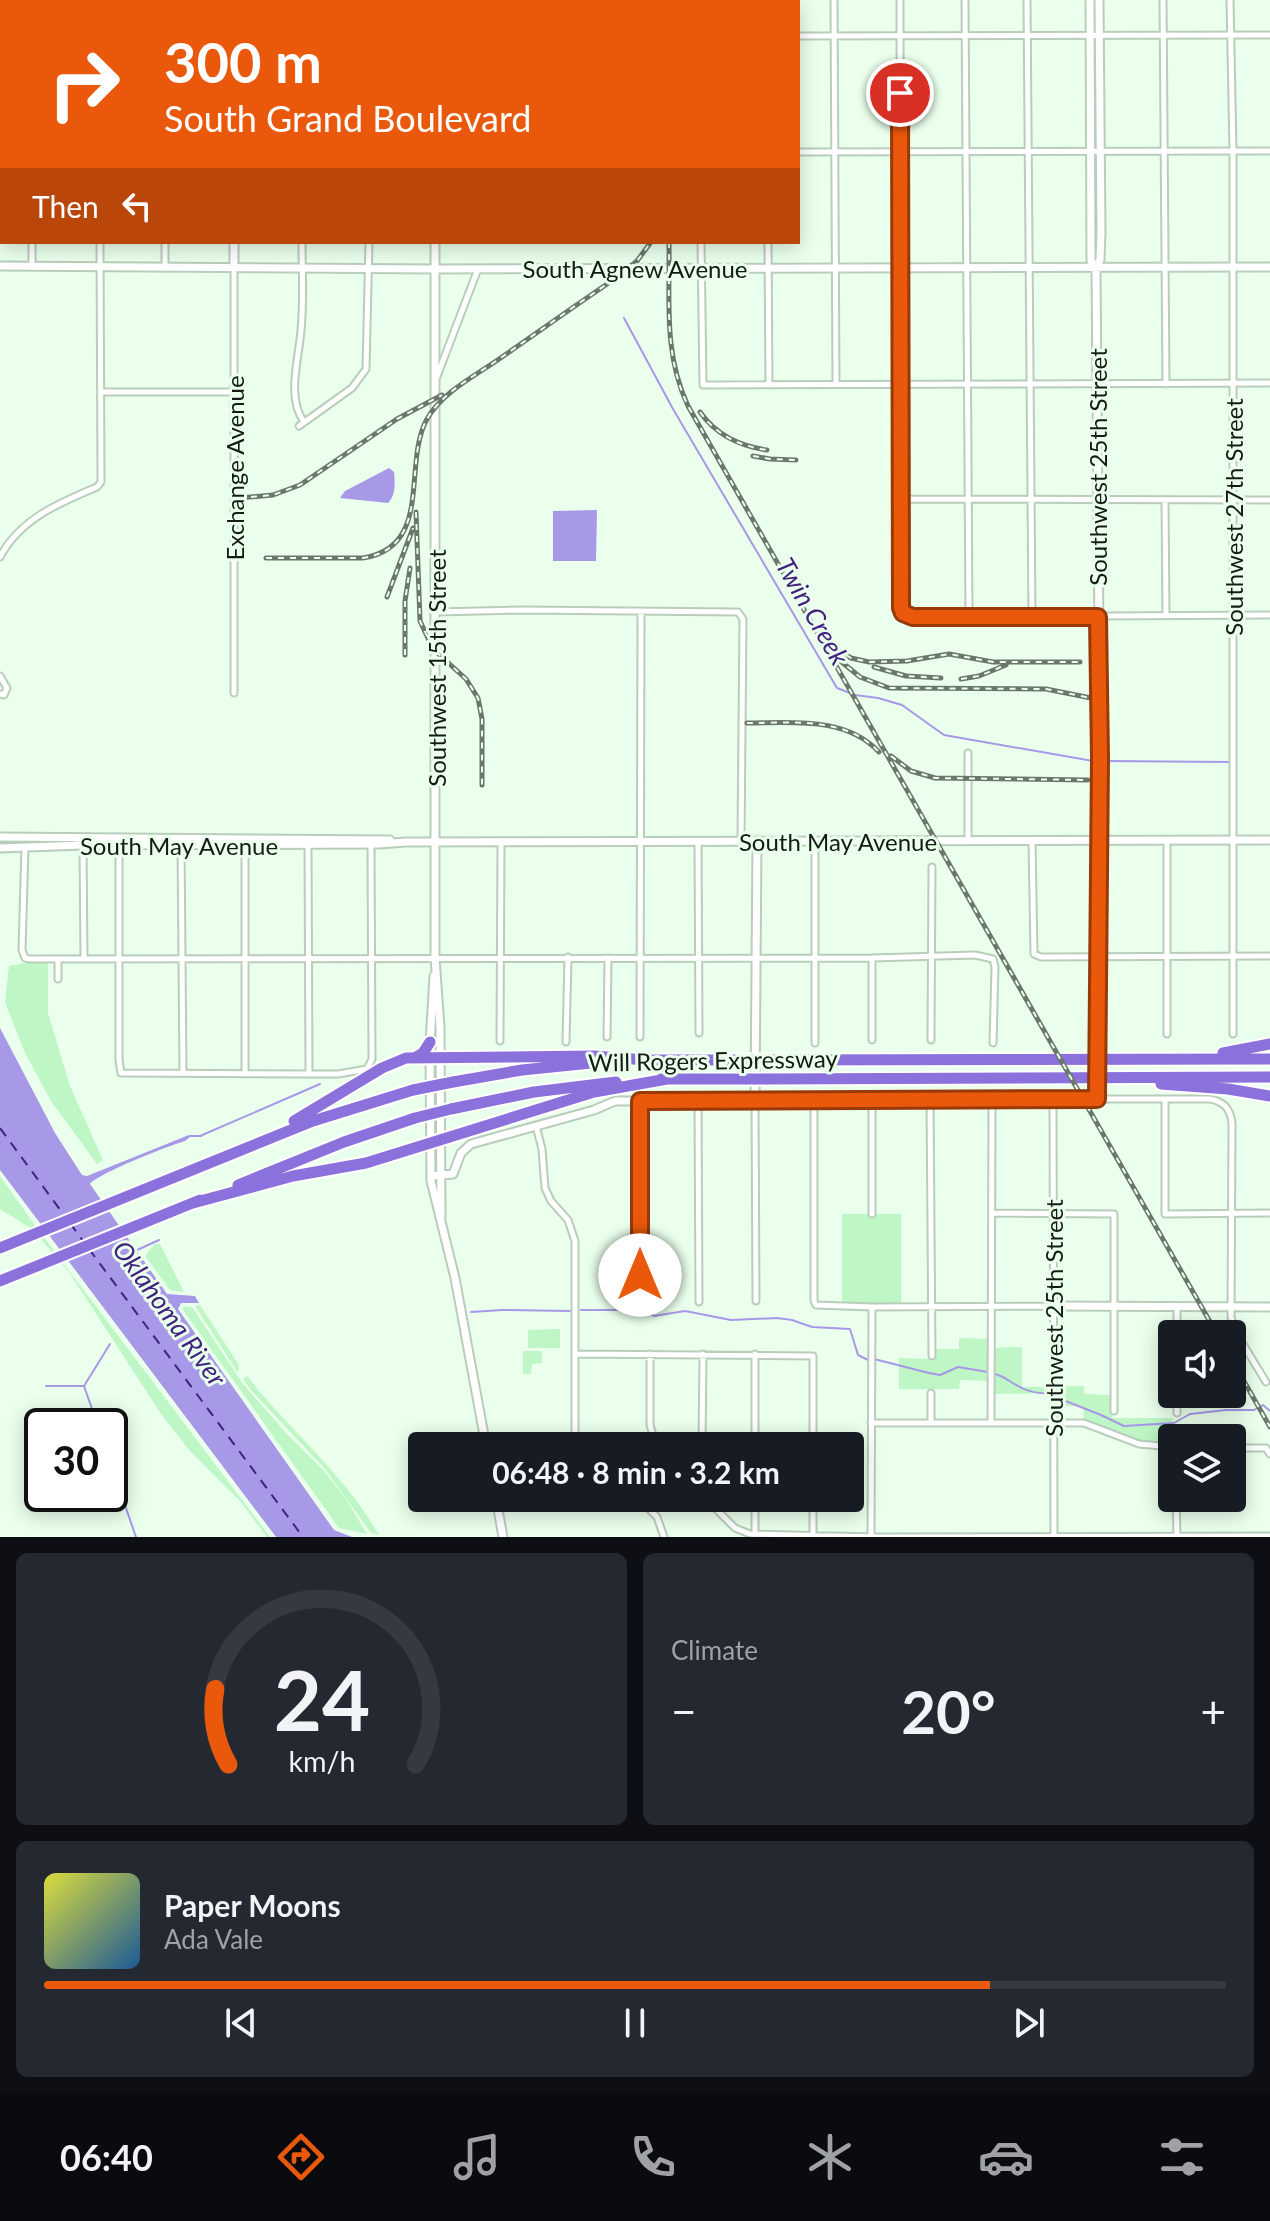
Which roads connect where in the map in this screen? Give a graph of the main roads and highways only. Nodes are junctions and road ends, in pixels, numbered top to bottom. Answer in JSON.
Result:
{"nodes":[{"id":1,"x":1090,"y":0,"type":"edge"},
{"id":2,"x":1099,"y":0,"type":"edge"},
{"id":3,"x":1095,"y":35,"type":"junction"},
{"id":4,"x":234,"y":244,"type":"edge"},
{"id":5,"x":435,"y":244,"type":"edge"},
{"id":6,"x":0,"y":266,"type":"edge"},
{"id":7,"x":234,"y":267,"type":"junction"},
{"id":8,"x":1270,"y":267,"type":"edge"},
{"id":9,"x":1096,"y":268,"type":"junction"},
{"id":10,"x":435,"y":269,"type":"junction"},
{"id":11,"x":0,"y":837,"type":"edge"},
{"id":12,"x":1099,"y":840,"type":"junction"},
{"id":13,"x":1270,"y":840,"type":"edge"},
{"id":14,"x":757,"y":841,"type":"junction"},
{"id":15,"x":83,"y":842,"type":"junction"},
{"id":16,"x":435,"y":842,"type":"junction"},
{"id":17,"x":0,"y":848,"type":"edge"},
{"id":18,"x":435,"y":958,"type":"junction"},
{"id":19,"x":430,"y":1027,"type":"junction"},
{"id":20,"x":440,"y":1027,"type":"junction"},
{"id":21,"x":430,"y":1042,"type":"junction"},
{"id":22,"x":1270,"y":1044,"type":"edge"},
{"id":23,"x":435,"y":1056,"type":"junction"},
{"id":24,"x":415,"y":1057,"type":"junction"},
{"id":25,"x":1146,"y":1059,"type":"junction"},
{"id":26,"x":1270,"y":1059,"type":"edge"},
{"id":27,"x":645,"y":1060,"type":"junction"},
{"id":28,"x":1270,"y":1077,"type":"edge"},
{"id":29,"x":1125,"y":1078,"type":"junction"},
{"id":30,"x":667,"y":1079,"type":"junction"},
{"id":31,"x":1270,"y":1096,"type":"edge"},
{"id":32,"x":755,"y":1100,"type":"junction"},
{"id":33,"x":265,"y":1140,"type":"junction"},
{"id":34,"x":435,"y":1142,"type":"junction"},
{"id":35,"x":431,"y":1176,"type":"junction"},
{"id":36,"x":441,"y":1176,"type":"junction"},
{"id":37,"x":193,"y":1203,"type":"junction"},
{"id":38,"x":441,"y":1217,"type":"junction"},
{"id":39,"x":0,"y":1248,"type":"edge"},
{"id":40,"x":30,"y":1269,"type":"junction"},
{"id":41,"x":0,"y":1281,"type":"edge"},
{"id":42,"x":0,"y":1289,"type":"edge"},
{"id":43,"x":1053,"y":1306,"type":"road end"},
{"id":44,"x":1270,"y":1307,"type":"edge"},
{"id":45,"x":483,"y":1432,"type":"edge"},
{"id":46,"x":499,"y":1512,"type":"edge"},
{"id":47,"x":503,"y":1537,"type":"edge"}],
"edges":[{"from":1,"to":3,"type":"main road","name":"Southwest 25th Street"},
{"from":2,"to":3,"type":"main road","name":"Southwest 25th Street"},
{"from":3,"to":9,"type":"main road","name":"Southwest 25th Street"},
{"from":4,"to":7,"type":"main road","name":"Exchange Avenue"},
{"from":5,"to":10,"type":"main road","name":"Southwest 15th Street"},
{"from":6,"to":7,"type":"main road","name":"South Agnew Avenue"},
{"from":7,"to":10,"type":"main road","name":"South Agnew Avenue"},
{"from":8,"to":9,"type":"main road","name":"South Agnew Avenue"},
{"from":9,"to":10,"type":"main road","name":"South Agnew Avenue"},
{"from":9,"to":12,"type":"main road","name":"Southwest 25th Street"},
{"from":10,"to":16,"type":"main road","name":"Southwest 15th Street"},
{"from":11,"to":15,"type":"main road","name":"South May Avenue"},
{"from":12,"to":13,"type":"main road","name":"South May Avenue"},
{"from":12,"to":14,"type":"main road","name":"South May Avenue"},
{"from":12,"to":32,"type":"main road","name":"Southwest 25th Street","bridge":true},
{"from":14,"to":16,"type":"main road","name":"South May Avenue"},
{"from":14,"to":32,"type":"main road"},
{"from":15,"to":16,"type":"main road","name":"South May Avenue"},
{"from":15,"to":17,"type":"main road","name":"South May Avenue"},
{"from":16,"to":18,"type":"main road","name":"Southwest 15th Street"},
{"from":18,"to":19,"type":"main road","name":"Southwest 15th Street"},
{"from":18,"to":20,"type":"main road","name":"Southwest 15th Street"},
{"from":19,"to":20,"type":"main road"},
{"from":19,"to":21,"type":"main road","name":"Southwest 15th Street"},
{"from":20,"to":23,"type":"main road","name":"Southwest 15th Street"},
{"from":21,"to":23,"type":"main road","name":"Southwest 15th Street"},
{"from":21,"to":24,"type":"highway"},
{"from":22,"to":25,"type":"highway"},
{"from":23,"to":24,"type":"highway"},
{"from":23,"to":27,"type":"highway"},
{"from":23,"to":34,"type":"main road","name":"Southwest 15th Street"},
{"from":24,"to":33,"type":"highway"},
{"from":25,"to":26,"type":"highway","name":"Will Rogers Expressway"},
{"from":25,"to":27,"type":"highway","name":"Will Rogers Expressway","bridge":true},
{"from":27,"to":33,"type":"highway","name":"Will Rogers Expressway","bridge":true},
{"from":28,"to":29,"type":"highway","name":"Will Rogers Expressway"},
{"from":29,"to":30,"type":"highway","name":"Will Rogers Expressway","bridge":true},
{"from":29,"to":31,"type":"highway"},
{"from":30,"to":34,"type":"highway"},
{"from":30,"to":37,"type":"highway","name":"Will Rogers Expressway","bridge":true},
{"from":32,"to":36,"type":"main road"},
{"from":33,"to":39,"type":"highway","name":"Will Rogers Expressway"},
{"from":34,"to":35,"type":"main road","name":"Southwest 15th Street"},
{"from":34,"to":36,"type":"main road","name":"Southwest 15th Street"},
{"from":34,"to":37,"type":"highway"},
{"from":35,"to":36,"type":"main road"},
{"from":35,"to":38,"type":"main road","name":"Southwest 15th Street"},
{"from":36,"to":38,"type":"main road","name":"Southwest 15th Street"},
{"from":37,"to":40,"type":"highway","name":"Will Rogers Expressway"},
{"from":38,"to":45,"type":"main road","name":"Southwest 15th Street"},
{"from":40,"to":41,"type":"highway","name":"Will Rogers Expressway"},
{"from":40,"to":42,"type":"highway"},
{"from":43,"to":44,"type":"main road"},
{"from":46,"to":47,"type":"main road"}]}
